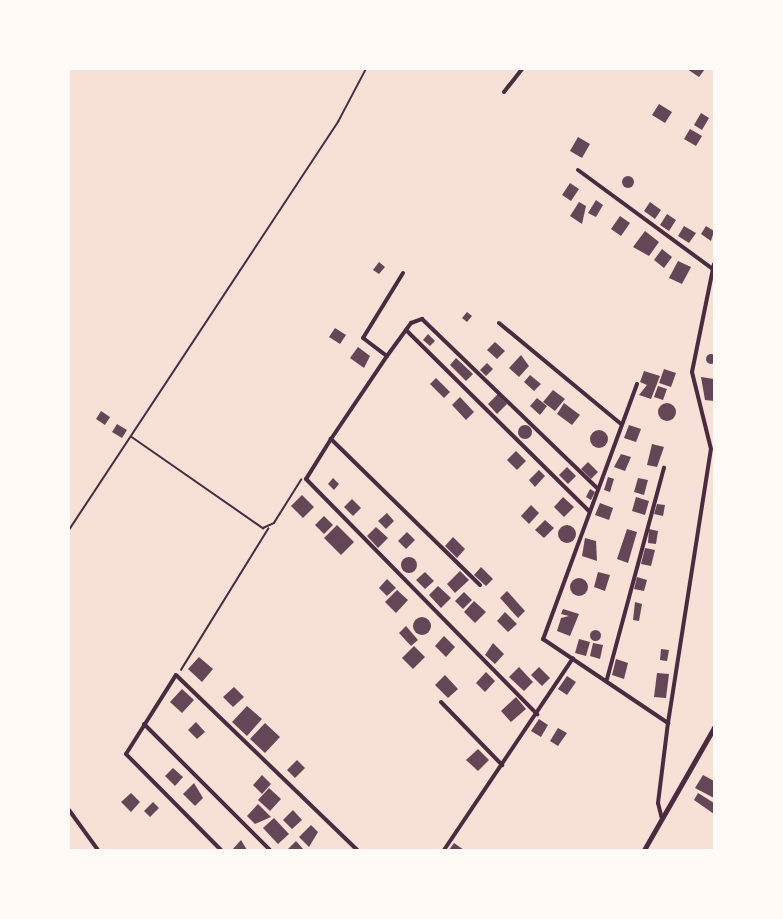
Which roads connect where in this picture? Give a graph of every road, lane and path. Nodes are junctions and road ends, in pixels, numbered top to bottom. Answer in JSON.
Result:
{"nodes":[{"id":1,"x":366,"y":69,"type":"edge"},
{"id":2,"x":522,"y":69,"type":"edge"},
{"id":3,"x":504,"y":92,"type":"dead end"},
{"id":4,"x":578,"y":170,"type":"dead end"},
{"id":5,"x":714,"y":264,"type":"edge"},
{"id":6,"x":713,"y":269,"type":"edge"},
{"id":7,"x":403,"y":273,"type":"dead end"},
{"id":8,"x":499,"y":323,"type":"dead end"},
{"id":9,"x":406,"y":330,"type":"junction"},
{"id":10,"x":387,"y":356,"type":"junction"},
{"id":11,"x":637,"y":384,"type":"dead end"},
{"id":12,"x":621,"y":424,"type":"junction"},
{"id":13,"x":131,"y":436,"type":"junction"},
{"id":14,"x":331,"y":439,"type":"junction"},
{"id":15,"x":664,"y":468,"type":"dead end"},
{"id":16,"x":304,"y":476,"type":"junction"},
{"id":17,"x":597,"y":488,"type":"junction"},
{"id":18,"x":589,"y":511,"type":"junction"},
{"id":19,"x":268,"y":528,"type":"junction"},
{"id":20,"x":69,"y":530,"type":"edge"},
{"id":21,"x":480,"y":585,"type":"dead end"},
{"id":22,"x":573,"y":658,"type":"junction"},
{"id":23,"x":179,"y":675,"type":"junction"},
{"id":24,"x":607,"y":679,"type":"junction"},
{"id":25,"x":441,"y":702,"type":"dead end"},
{"id":26,"x":537,"y":714,"type":"junction"},
{"id":27,"x":668,"y":723,"type":"junction"},
{"id":28,"x":144,"y":724,"type":"junction"},
{"id":29,"x":714,"y":728,"type":"edge"},
{"id":30,"x":502,"y":765,"type":"junction"},
{"id":31,"x":69,"y":810,"type":"edge"},
{"id":32,"x":662,"y":819,"type":"junction"},
{"id":33,"x":98,"y":850,"type":"edge"},
{"id":34,"x":221,"y":850,"type":"edge"},
{"id":35,"x":270,"y":850,"type":"edge"},
{"id":36,"x":357,"y":850,"type":"edge"},
{"id":37,"x":444,"y":850,"type":"edge"},
{"id":38,"x":644,"y":850,"type":"edge"}],
"edges":[{"from":1,"to":13,"type":"path"},
{"from":2,"to":3,"type":"street"},
{"from":4,"to":6,"type":"street"},
{"from":5,"to":6,"type":"street"},
{"from":6,"to":27,"type":"street"},
{"from":7,"to":10,"type":"street"},
{"from":8,"to":12,"type":"street"},
{"from":9,"to":10,"type":"street"},
{"from":9,"to":17,"type":"street"},
{"from":9,"to":18,"type":"street"},
{"from":10,"to":14,"type":"street"},
{"from":11,"to":12,"type":"street"},
{"from":12,"to":17,"type":"street"},
{"from":13,"to":19,"type":"path"},
{"from":13,"to":20,"type":"path"},
{"from":14,"to":16,"type":"street"},
{"from":14,"to":21,"type":"street"},
{"from":15,"to":24,"type":"street"},
{"from":16,"to":19,"type":"path"},
{"from":16,"to":26,"type":"street"},
{"from":17,"to":18,"type":"street"},
{"from":18,"to":22,"type":"street"},
{"from":19,"to":23,"type":"path"},
{"from":22,"to":24,"type":"street"},
{"from":22,"to":26,"type":"street"},
{"from":23,"to":28,"type":"street"},
{"from":23,"to":36,"type":"street"},
{"from":24,"to":27,"type":"street"},
{"from":25,"to":30,"type":"street"},
{"from":26,"to":30,"type":"street"},
{"from":27,"to":32,"type":"street"},
{"from":28,"to":34,"type":"street"},
{"from":28,"to":35,"type":"street"},
{"from":29,"to":32,"type":"street"},
{"from":30,"to":37,"type":"street"},
{"from":31,"to":33,"type":"street"},
{"from":32,"to":38,"type":"street"}]}
